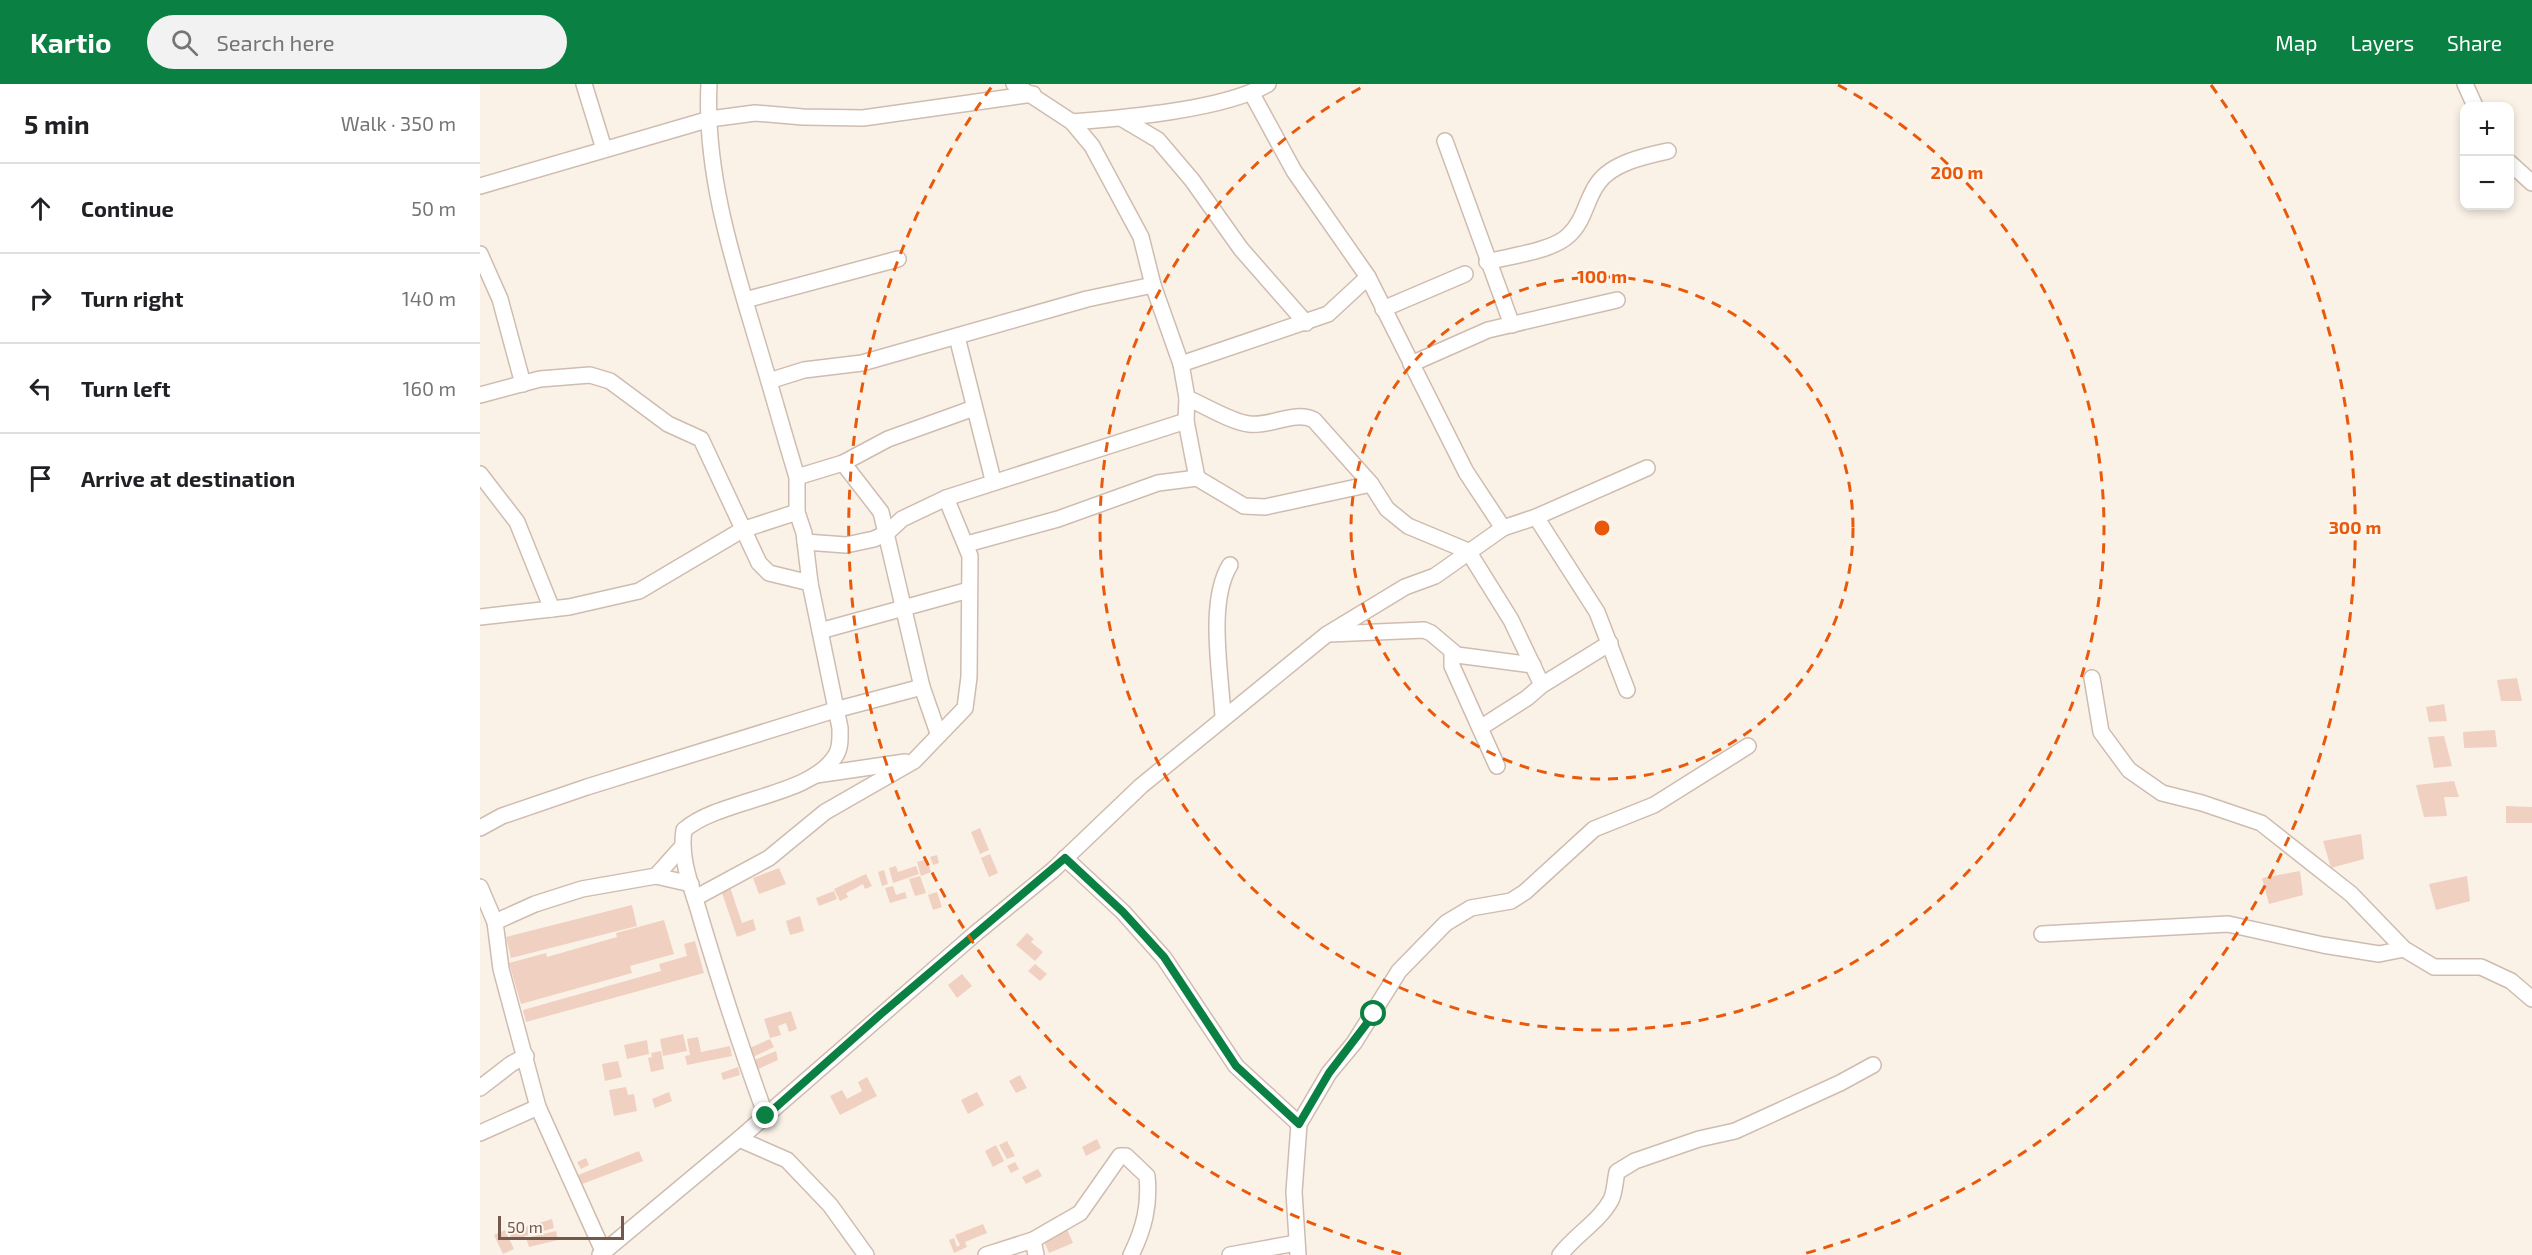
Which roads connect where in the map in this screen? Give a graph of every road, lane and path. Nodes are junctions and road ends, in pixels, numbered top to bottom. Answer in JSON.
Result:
{"nodes":[{"id":1,"x":584,"y":84,"type":"edge"},
{"id":2,"x":709,"y":84,"type":"edge"},
{"id":3,"x":1014,"y":84,"type":"edge"},
{"id":4,"x":1268,"y":84,"type":"edge"},
{"id":5,"x":2465,"y":84,"type":"edge"},
{"id":6,"x":1033,"y":94,"type":"junction"},
{"id":7,"x":1252,"y":94,"type":"junction"},
{"id":8,"x":2473,"y":102,"type":"edge"},
{"id":9,"x":1121,"y":118,"type":"junction"},
{"id":10,"x":710,"y":119,"type":"junction"},
{"id":11,"x":1072,"y":122,"type":"junction"},
{"id":12,"x":1444,"y":141,"type":"dead end"},
{"id":13,"x":604,"y":149,"type":"junction"},
{"id":14,"x":1668,"y":151,"type":"dead end"},
{"id":15,"x":2514,"y":167,"type":"edge"},
{"id":16,"x":2532,"y":183,"type":"edge"},
{"id":17,"x":480,"y":186,"type":"edge"},
{"id":18,"x":480,"y":254,"type":"edge"},
{"id":19,"x":898,"y":259,"type":"dead end"},
{"id":20,"x":1487,"y":262,"type":"junction"},
{"id":21,"x":1465,"y":274,"type":"dead end"},
{"id":22,"x":1368,"y":277,"type":"junction"},
{"id":23,"x":1153,"y":285,"type":"junction"},
{"id":24,"x":745,"y":300,"type":"junction"},
{"id":25,"x":1617,"y":300,"type":"dead end"},
{"id":26,"x":1383,"y":309,"type":"junction"},
{"id":27,"x":1306,"y":323,"type":"junction"},
{"id":28,"x":1512,"y":325,"type":"junction"},
{"id":29,"x":957,"y":337,"type":"junction"},
{"id":30,"x":1181,"y":364,"type":"junction"},
{"id":31,"x":1411,"y":364,"type":"junction"},
{"id":32,"x":769,"y":381,"type":"junction"},
{"id":33,"x":523,"y":384,"type":"junction"},
{"id":34,"x":480,"y":395,"type":"edge"},
{"id":35,"x":1187,"y":398,"type":"junction"},
{"id":36,"x":974,"y":408,"type":"junction"},
{"id":37,"x":1186,"y":421,"type":"junction"},
{"id":38,"x":843,"y":464,"type":"junction"},
{"id":39,"x":1647,"y":468,"type":"dead end"},
{"id":40,"x":480,"y":474,"type":"edge"},
{"id":41,"x":797,"y":477,"type":"junction"},
{"id":42,"x":1197,"y":478,"type":"junction"},
{"id":43,"x":993,"y":480,"type":"junction"},
{"id":44,"x":1371,"y":484,"type":"junction"},
{"id":45,"x":946,"y":498,"type":"junction"},
{"id":46,"x":797,"y":512,"type":"junction"},
{"id":47,"x":1536,"y":517,"type":"junction"},
{"id":48,"x":1503,"y":528,"type":"junction"},
{"id":49,"x":742,"y":530,"type":"junction"},
{"id":50,"x":887,"y":533,"type":"junction"},
{"id":51,"x":805,"y":542,"type":"junction"},
{"id":52,"x":967,"y":544,"type":"junction"},
{"id":53,"x":1468,"y":551,"type":"junction"},
{"id":54,"x":1230,"y":565,"type":"dead end"},
{"id":55,"x":810,"y":583,"type":"junction"},
{"id":56,"x":969,"y":590,"type":"junction"},
{"id":57,"x":552,"y":609,"type":"junction"},
{"id":58,"x":903,"y":609,"type":"junction"},
{"id":59,"x":480,"y":617,"type":"edge"},
{"id":60,"x":820,"y":631,"type":"junction"},
{"id":61,"x":1326,"y":634,"type":"junction"},
{"id":62,"x":1610,"y":643,"type":"junction"},
{"id":63,"x":1452,"y":653,"type":"junction"},
{"id":64,"x":1533,"y":665,"type":"junction"},
{"id":65,"x":2092,"y":678,"type":"dead end"},
{"id":66,"x":1542,"y":685,"type":"junction"},
{"id":67,"x":922,"y":687,"type":"junction"},
{"id":68,"x":1627,"y":690,"type":"dead end"},
{"id":69,"x":835,"y":710,"type":"junction"},
{"id":70,"x":1223,"y":717,"type":"junction"},
{"id":71,"x":1480,"y":728,"type":"junction"},
{"id":72,"x":938,"y":733,"type":"junction"},
{"id":73,"x":1748,"y":746,"type":"dead end"},
{"id":74,"x":914,"y":761,"type":"junction"},
{"id":75,"x":1497,"y":766,"type":"dead end"},
{"id":76,"x":816,"y":775,"type":"junction"},
{"id":77,"x":480,"y":828,"type":"edge"},
{"id":78,"x":681,"y":848,"type":"junction"},
{"id":79,"x":1065,"y":858,"type":"junction"},
{"id":80,"x":656,"y":876,"type":"junction"},
{"id":81,"x":480,"y":887,"type":"edge"},
{"id":82,"x":693,"y":891,"type":"junction"},
{"id":83,"x":495,"y":922,"type":"junction"},
{"id":84,"x":2042,"y":934,"type":"dead end"},
{"id":85,"x":2404,"y":949,"type":"junction"},
{"id":86,"x":2532,"y":999,"type":"edge"},
{"id":87,"x":526,"y":1056,"type":"junction"},
{"id":88,"x":1873,"y":1065,"type":"dead end"},
{"id":89,"x":480,"y":1088,"type":"edge"},
{"id":90,"x":538,"y":1107,"type":"junction"},
{"id":91,"x":766,"y":1116,"type":"junction"},
{"id":92,"x":1299,"y":1124,"type":"junction"},
{"id":93,"x":480,"y":1133,"type":"edge"},
{"id":94,"x":739,"y":1139,"type":"junction"},
{"id":95,"x":1033,"y":1240,"type":"junction"},
{"id":96,"x":1297,"y":1249,"type":"edge"},
{"id":97,"x":601,"y":1253,"type":"edge"},
{"id":98,"x":866,"y":1255,"type":"edge"},
{"id":99,"x":986,"y":1255,"type":"edge"},
{"id":100,"x":1036,"y":1255,"type":"edge"},
{"id":101,"x":1131,"y":1255,"type":"edge"},
{"id":102,"x":1230,"y":1255,"type":"edge"},
{"id":103,"x":1560,"y":1255,"type":"edge"}],
"edges":[{"from":1,"to":13,"type":"street"},
{"from":2,"to":10,"type":"street"},
{"from":3,"to":6,"type":"street"},
{"from":4,"to":7,"type":"street"},
{"from":5,"to":8,"type":"street"},
{"from":6,"to":10,"type":"street"},
{"from":6,"to":11,"type":"street"},
{"from":7,"to":9,"type":"street"},
{"from":7,"to":22,"type":"street"},
{"from":9,"to":11,"type":"street"},
{"from":9,"to":27,"type":"street"},
{"from":10,"to":13,"type":"street"},
{"from":10,"to":24,"type":"street"},
{"from":11,"to":23,"type":"street"},
{"from":12,"to":20,"type":"street"},
{"from":13,"to":17,"type":"street"},
{"from":14,"to":20,"type":"street"},
{"from":15,"to":16,"type":"street"},
{"from":18,"to":33,"type":"street"},
{"from":19,"to":24,"type":"street"},
{"from":20,"to":28,"type":"street"},
{"from":21,"to":26,"type":"street"},
{"from":22,"to":26,"type":"street"},
{"from":22,"to":27,"type":"street"},
{"from":23,"to":29,"type":"street"},
{"from":23,"to":30,"type":"street"},
{"from":24,"to":32,"type":"street"},
{"from":25,"to":28,"type":"street"},
{"from":26,"to":31,"type":"street"},
{"from":27,"to":30,"type":"street"},
{"from":28,"to":31,"type":"street"},
{"from":29,"to":32,"type":"street"},
{"from":29,"to":36,"type":"street"},
{"from":30,"to":35,"type":"street"},
{"from":31,"to":48,"type":"street"},
{"from":32,"to":41,"type":"street"},
{"from":33,"to":34,"type":"street"},
{"from":33,"to":49,"type":"street"},
{"from":35,"to":37,"type":"street"},
{"from":35,"to":44,"type":"street"},
{"from":36,"to":38,"type":"street"},
{"from":36,"to":43,"type":"street"},
{"from":37,"to":42,"type":"street"},
{"from":37,"to":43,"type":"street"},
{"from":38,"to":41,"type":"street"},
{"from":38,"to":50,"type":"street"},
{"from":39,"to":47,"type":"street"},
{"from":40,"to":57,"type":"street"},
{"from":41,"to":46,"type":"street"},
{"from":42,"to":44,"type":"street"},
{"from":42,"to":52,"type":"street"},
{"from":43,"to":45,"type":"street"},
{"from":44,"to":53,"type":"street"},
{"from":45,"to":50,"type":"street"},
{"from":45,"to":52,"type":"street"},
{"from":46,"to":49,"type":"street"},
{"from":46,"to":51,"type":"street"},
{"from":47,"to":48,"type":"street"},
{"from":47,"to":62,"type":"street"},
{"from":48,"to":53,"type":"street"},
{"from":49,"to":55,"type":"street"},
{"from":49,"to":57,"type":"street"},
{"from":50,"to":51,"type":"street"},
{"from":50,"to":58,"type":"street"},
{"from":51,"to":55,"type":"street"},
{"from":52,"to":56,"type":"street"},
{"from":53,"to":61,"type":"street"},
{"from":53,"to":64,"type":"street"},
{"from":54,"to":70,"type":"street"},
{"from":55,"to":60,"type":"street"},
{"from":56,"to":58,"type":"street"},
{"from":56,"to":72,"type":"street"},
{"from":57,"to":59,"type":"street"},
{"from":58,"to":60,"type":"street"},
{"from":58,"to":67,"type":"street"},
{"from":60,"to":69,"type":"street"},
{"from":61,"to":63,"type":"street"},
{"from":61,"to":70,"type":"street"},
{"from":62,"to":66,"type":"street"},
{"from":62,"to":68,"type":"street"},
{"from":63,"to":64,"type":"street"},
{"from":63,"to":71,"type":"street"},
{"from":64,"to":66,"type":"street"},
{"from":65,"to":85,"type":"street"},
{"from":66,"to":71,"type":"street"},
{"from":67,"to":69,"type":"street"},
{"from":67,"to":72,"type":"street"},
{"from":69,"to":76,"type":"street"},
{"from":69,"to":77,"type":"street"},
{"from":70,"to":79,"type":"street"},
{"from":71,"to":75,"type":"street"},
{"from":72,"to":74,"type":"street"},
{"from":73,"to":92,"type":"street"},
{"from":74,"to":76,"type":"street"},
{"from":74,"to":82,"type":"street"},
{"from":76,"to":78,"type":"street"},
{"from":78,"to":80,"type":"street"},
{"from":78,"to":82,"type":"street"},
{"from":79,"to":91,"type":"street"},
{"from":79,"to":92,"type":"street"},
{"from":80,"to":82,"type":"street"},
{"from":80,"to":83,"type":"street"},
{"from":81,"to":83,"type":"street"},
{"from":82,"to":91,"type":"street"},
{"from":83,"to":87,"type":"street"},
{"from":84,"to":85,"type":"street"},
{"from":85,"to":86,"type":"street"},
{"from":87,"to":89,"type":"street"},
{"from":87,"to":90,"type":"street"},
{"from":88,"to":103,"type":"street"},
{"from":90,"to":93,"type":"street"},
{"from":90,"to":97,"type":"street"},
{"from":91,"to":94,"type":"street"},
{"from":92,"to":96,"type":"street"},
{"from":94,"to":97,"type":"street"},
{"from":94,"to":98,"type":"street"},
{"from":95,"to":99,"type":"street"},
{"from":95,"to":100,"type":"street"},
{"from":95,"to":101,"type":"street"},
{"from":96,"to":102,"type":"street"}]}
